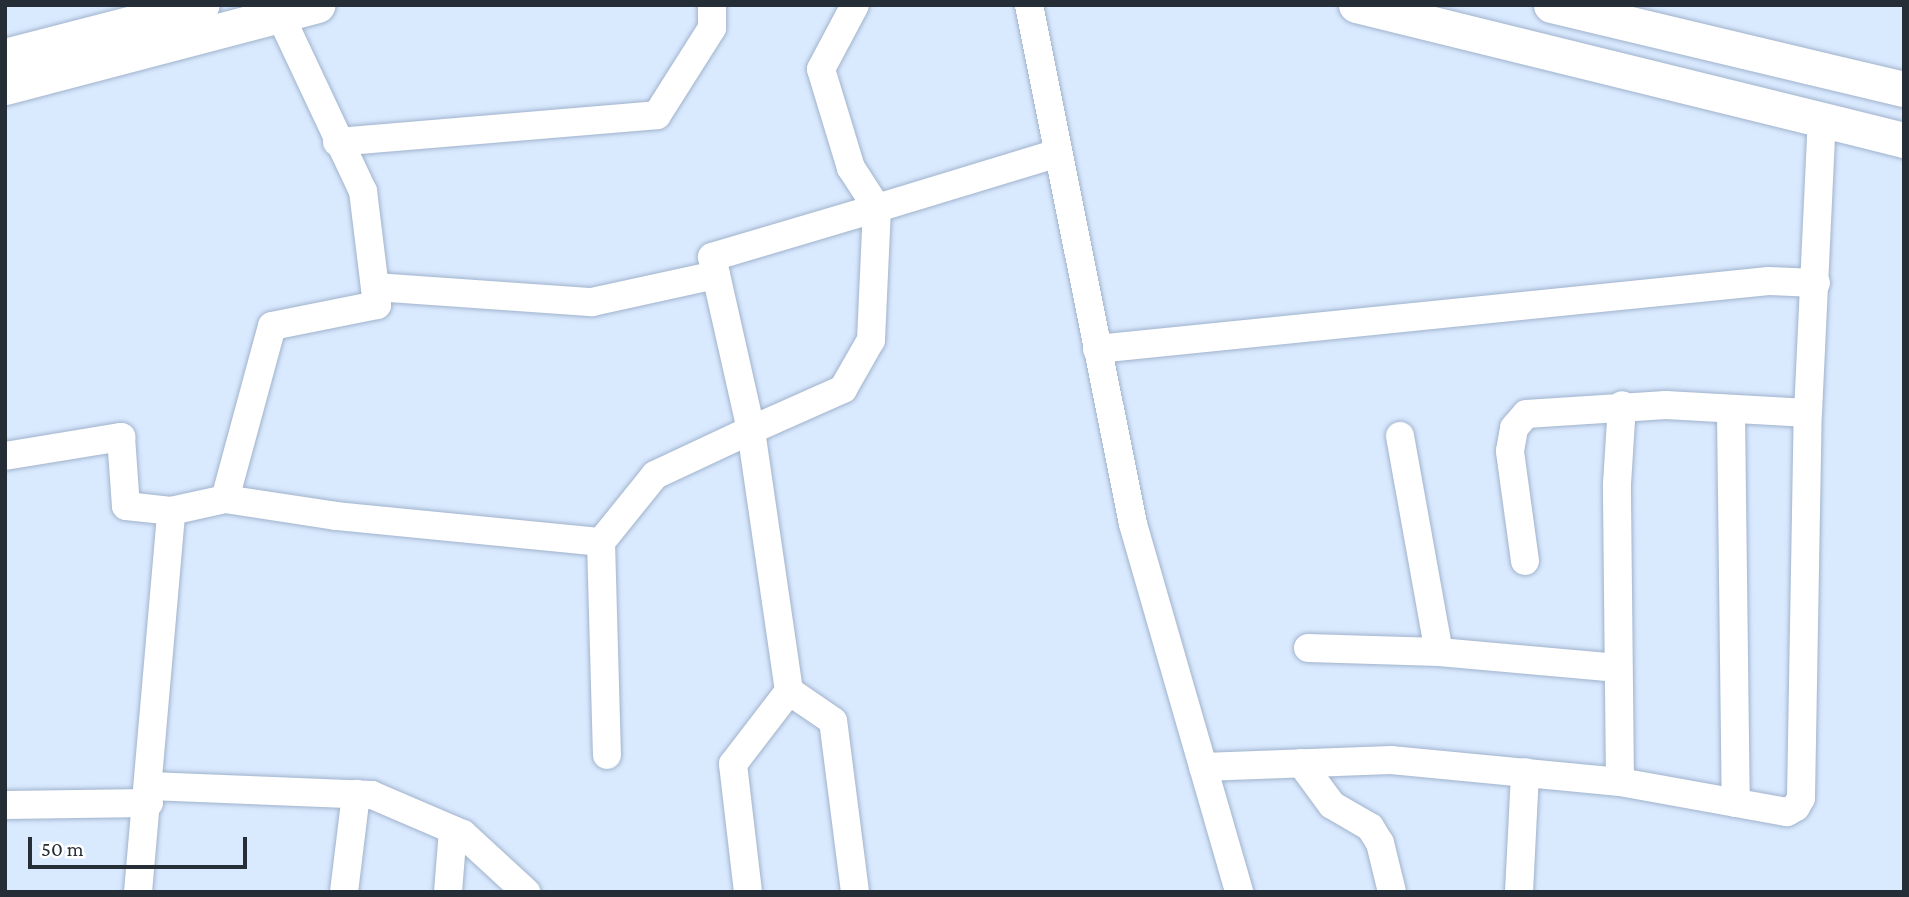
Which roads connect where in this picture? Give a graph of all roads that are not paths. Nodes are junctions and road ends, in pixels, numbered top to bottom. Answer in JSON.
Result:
{"nodes":[{"id":1,"x":202,"y":5,"type":"edge"},
{"id":2,"x":317,"y":5,"type":"edge"},
{"id":3,"x":712,"y":5,"type":"edge"},
{"id":4,"x":855,"y":5,"type":"edge"},
{"id":5,"x":1029,"y":5,"type":"edge"},
{"id":6,"x":1356,"y":5,"type":"edge"},
{"id":7,"x":1551,"y":5,"type":"edge"},
{"id":8,"x":280,"y":15,"type":"junction"},
{"id":9,"x":5,"y":57,"type":"edge"},
{"id":10,"x":5,"y":87,"type":"edge"},
{"id":11,"x":1904,"y":89,"type":"edge"},
{"id":12,"x":1822,"y":120,"type":"junction"},
{"id":13,"x":1904,"y":141,"type":"edge"},
{"id":14,"x":337,"y":142,"type":"junction"},
{"id":15,"x":1058,"y":153,"type":"junction"},
{"id":16,"x":877,"y":208,"type":"junction"},
{"id":17,"x":716,"y":275,"type":"junction"},
{"id":18,"x":1816,"y":283,"type":"junction"},
{"id":19,"x":375,"y":287,"type":"junction"},
{"id":20,"x":1097,"y":349,"type":"junction"},
{"id":21,"x":1622,"y":405,"type":"junction"},
{"id":22,"x":1731,"y":412,"type":"junction"},
{"id":23,"x":1808,"y":413,"type":"junction"},
{"id":24,"x":751,"y":430,"type":"junction"},
{"id":25,"x":1400,"y":436,"type":"dead end"},
{"id":26,"x":5,"y":456,"type":"edge"},
{"id":27,"x":225,"y":499,"type":"junction"},
{"id":28,"x":171,"y":510,"type":"junction"},
{"id":29,"x":601,"y":542,"type":"junction"},
{"id":30,"x":1525,"y":561,"type":"dead end"},
{"id":31,"x":1308,"y":648,"type":"dead end"},
{"id":32,"x":1439,"y":652,"type":"junction"},
{"id":33,"x":1618,"y":668,"type":"junction"},
{"id":34,"x":789,"y":691,"type":"junction"},
{"id":35,"x":607,"y":755,"type":"dead end"},
{"id":36,"x":1301,"y":763,"type":"junction"},
{"id":37,"x":1203,"y":767,"type":"junction"},
{"id":38,"x":1524,"y":772,"type":"junction"},
{"id":39,"x":1620,"y":782,"type":"junction"},
{"id":40,"x":356,"y":794,"type":"junction"},
{"id":41,"x":150,"y":795,"type":"junction"},
{"id":42,"x":1736,"y":803,"type":"junction"},
{"id":43,"x":5,"y":805,"type":"edge"},
{"id":44,"x":453,"y":830,"type":"junction"},
{"id":45,"x":138,"y":892,"type":"edge"},
{"id":46,"x":344,"y":892,"type":"edge"},
{"id":47,"x":448,"y":892,"type":"edge"},
{"id":48,"x":526,"y":892,"type":"edge"},
{"id":49,"x":748,"y":892,"type":"edge"},
{"id":50,"x":855,"y":892,"type":"edge"},
{"id":51,"x":1239,"y":892,"type":"edge"},
{"id":52,"x":1392,"y":892,"type":"edge"},
{"id":53,"x":1519,"y":892,"type":"edge"}],
"edges":[{"from":1,"to":9,"type":"street"},
{"from":2,"to":8,"type":"street"},
{"from":3,"to":14,"type":"street"},
{"from":4,"to":16,"type":"street"},
{"from":5,"to":15,"type":"street"},
{"from":6,"to":12,"type":"street"},
{"from":7,"to":11,"type":"street"},
{"from":8,"to":10,"type":"street"},
{"from":8,"to":14,"type":"street"},
{"from":12,"to":13,"type":"street"},
{"from":12,"to":18,"type":"street"},
{"from":14,"to":19,"type":"street"},
{"from":15,"to":16,"type":"street"},
{"from":15,"to":20,"type":"street"},
{"from":16,"to":17,"type":"street"},
{"from":16,"to":24,"type":"street"},
{"from":17,"to":19,"type":"street"},
{"from":17,"to":24,"type":"street"},
{"from":18,"to":20,"type":"street"},
{"from":18,"to":23,"type":"street"},
{"from":19,"to":27,"type":"street"},
{"from":20,"to":37,"type":"street"},
{"from":21,"to":22,"type":"street"},
{"from":21,"to":30,"type":"street"},
{"from":21,"to":33,"type":"street"},
{"from":22,"to":23,"type":"street"},
{"from":22,"to":42,"type":"street"},
{"from":23,"to":42,"type":"street"},
{"from":24,"to":29,"type":"street"},
{"from":24,"to":34,"type":"street"},
{"from":25,"to":32,"type":"street"},
{"from":26,"to":28,"type":"street"},
{"from":27,"to":28,"type":"street"},
{"from":27,"to":29,"type":"street"},
{"from":28,"to":41,"type":"street"},
{"from":29,"to":35,"type":"street"},
{"from":31,"to":32,"type":"street"},
{"from":32,"to":33,"type":"street"},
{"from":33,"to":39,"type":"street"},
{"from":34,"to":49,"type":"street"},
{"from":34,"to":50,"type":"street"},
{"from":36,"to":37,"type":"street"},
{"from":36,"to":38,"type":"street"},
{"from":36,"to":52,"type":"street"},
{"from":37,"to":51,"type":"street"},
{"from":38,"to":39,"type":"street"},
{"from":38,"to":53,"type":"street"},
{"from":39,"to":42,"type":"street"},
{"from":40,"to":41,"type":"street"},
{"from":40,"to":44,"type":"street"},
{"from":40,"to":46,"type":"street"},
{"from":41,"to":43,"type":"street"},
{"from":41,"to":45,"type":"street"},
{"from":44,"to":47,"type":"street"},
{"from":44,"to":48,"type":"street"}]}
